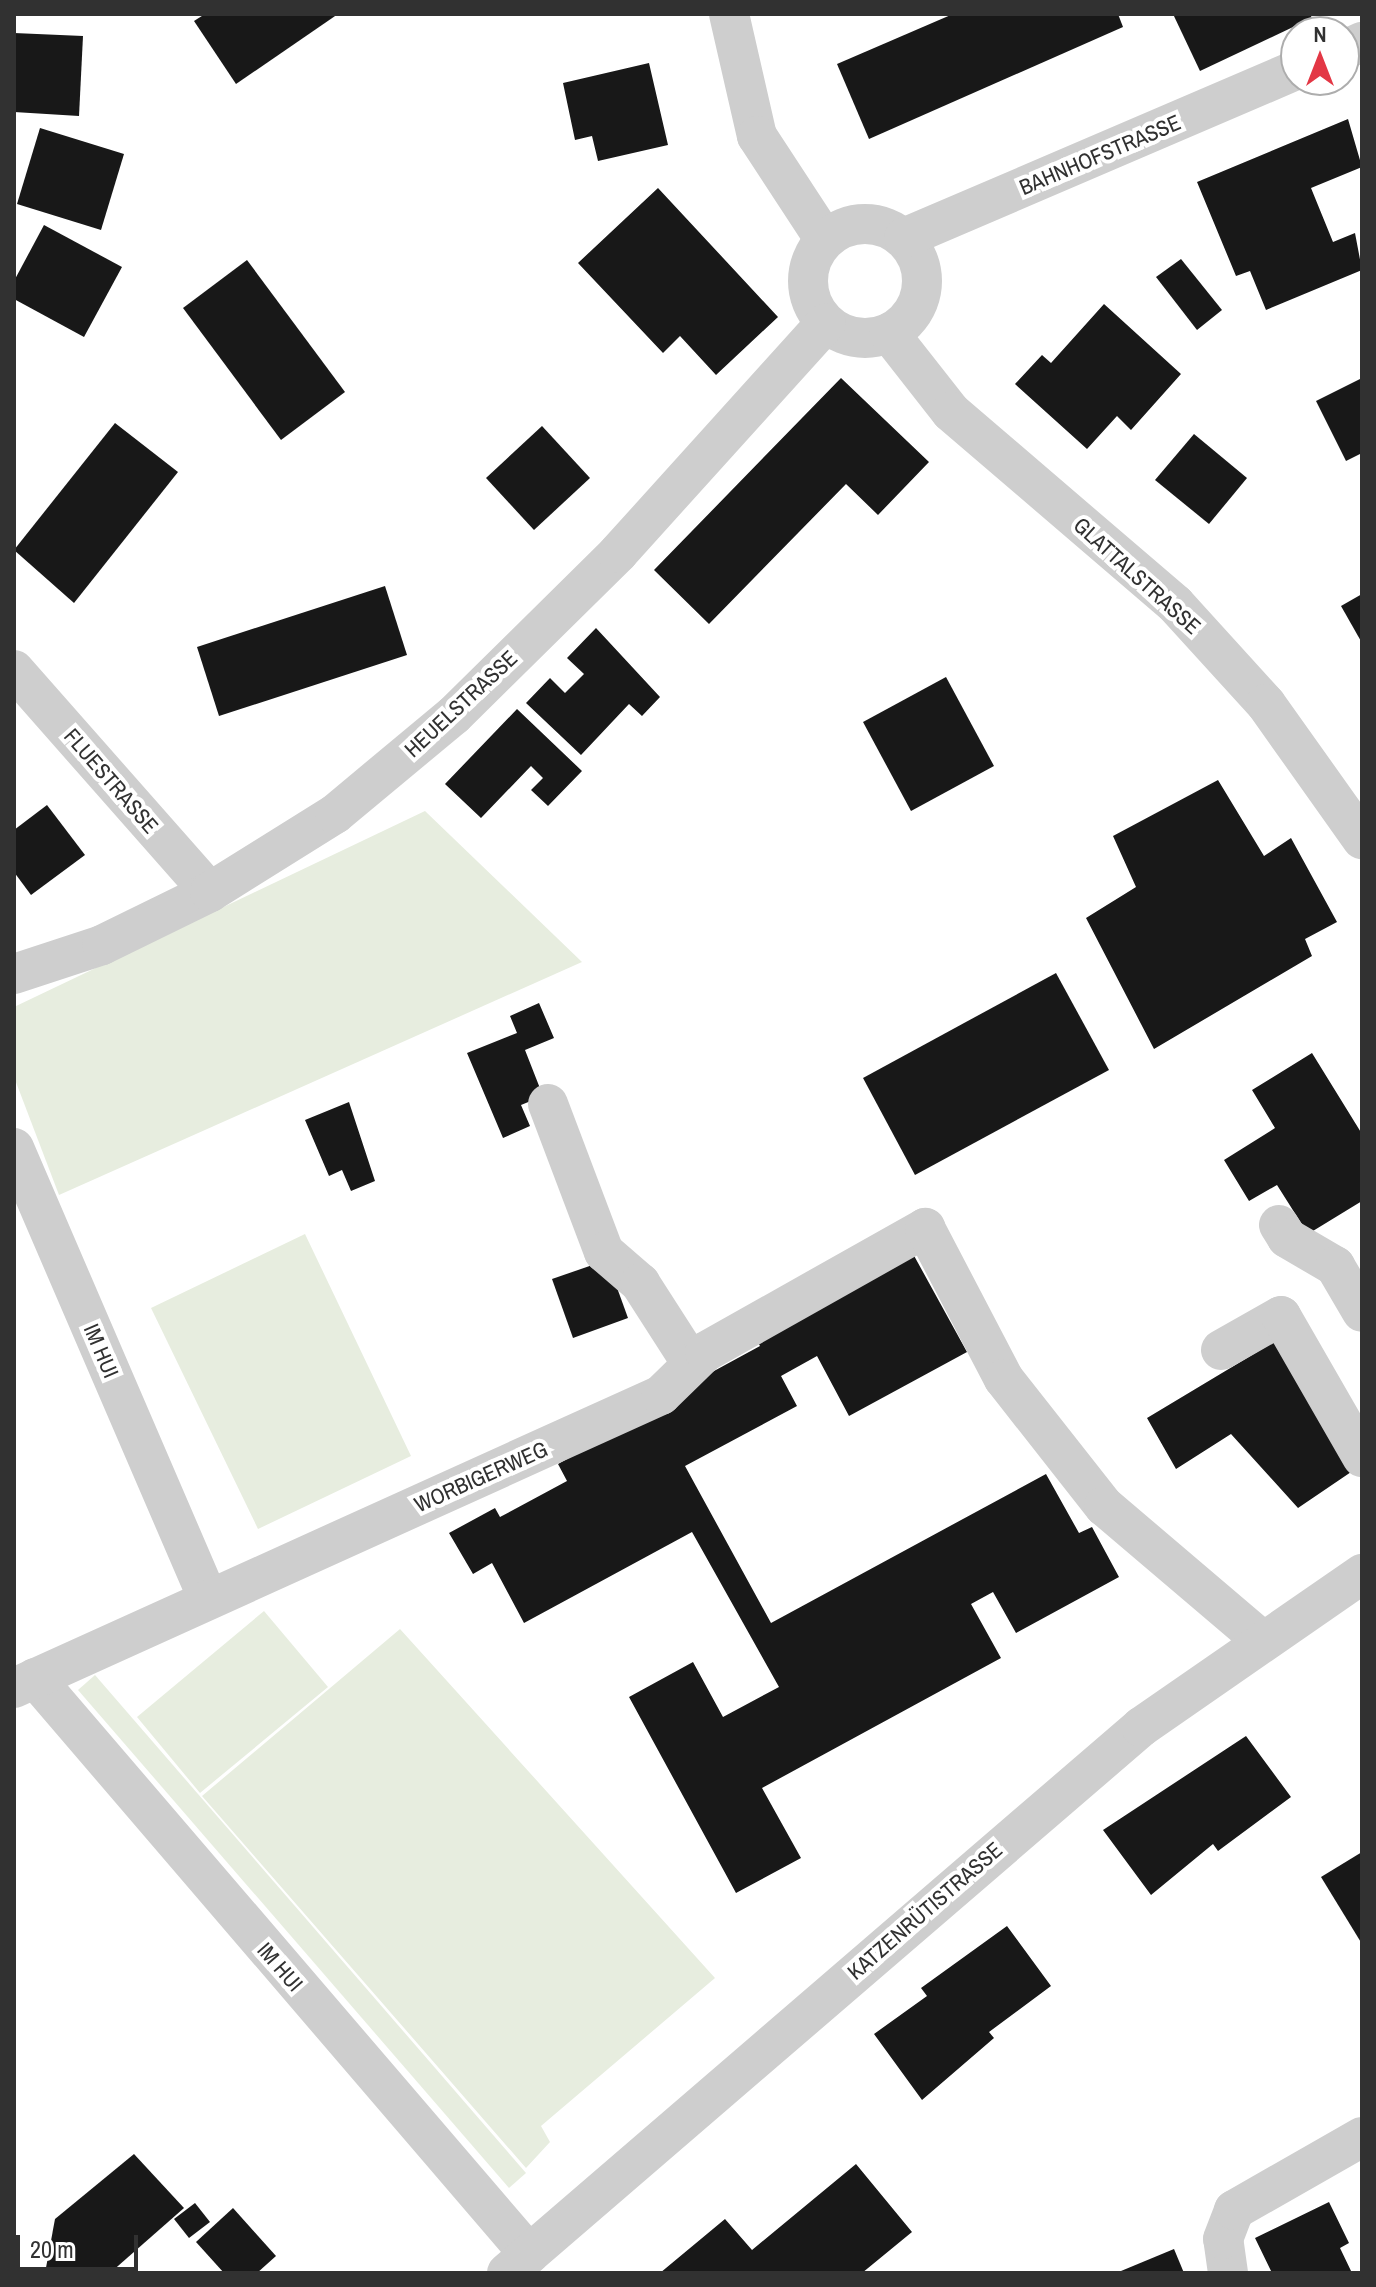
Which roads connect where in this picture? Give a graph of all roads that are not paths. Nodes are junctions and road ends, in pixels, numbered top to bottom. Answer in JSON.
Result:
{"nodes":[{"id":1,"x":729,"y":14,"type":"edge"},
{"id":2,"x":1280,"y":77,"type":"edge"},
{"id":3,"x":904,"y":238,"type":"junction"},
{"id":4,"x":825,"y":240,"type":"junction"},
{"id":5,"x":826,"y":323,"type":"junction"},
{"id":6,"x":889,"y":333,"type":"junction"},
{"id":7,"x":14,"y":670,"type":"edge"},
{"id":8,"x":1362,"y":839,"type":"edge"},
{"id":9,"x":210,"y":892,"type":"junction"},
{"id":10,"x":14,"y":974,"type":"edge"},
{"id":11,"x":548,"y":1104,"type":"dead end"},
{"id":12,"x":14,"y":1148,"type":"edge"},
{"id":13,"x":1279,"y":1225,"type":"dead end"},
{"id":14,"x":1362,"y":1312,"type":"edge"},
{"id":15,"x":1221,"y":1350,"type":"dead end"},
{"id":16,"x":692,"y":1364,"type":"junction"},
{"id":17,"x":1362,"y":1457,"type":"edge"},
{"id":18,"x":1362,"y":1574,"type":"edge"},
{"id":19,"x":207,"y":1597,"type":"junction"},
{"id":20,"x":1260,"y":1639,"type":"junction"},
{"id":21,"x":25,"y":1683,"type":"edge"},
{"id":22,"x":1362,"y":2137,"type":"edge"},
{"id":23,"x":518,"y":2264,"type":"edge"},
{"id":24,"x":1228,"y":2273,"type":"edge"}],
"edges":[{"from":1,"to":4,"type":"street"},
{"from":2,"to":3,"type":"street","name":"BAHNHOFSTRASSE"},
{"from":3,"to":4,"type":"street"},
{"from":3,"to":6,"type":"street"},
{"from":4,"to":5,"type":"street"},
{"from":5,"to":6,"type":"street"},
{"from":5,"to":9,"type":"street","name":"HEUELSTRASSE"},
{"from":6,"to":8,"type":"street","name":"GLATTALSTRASSE"},
{"from":7,"to":9,"type":"street","name":"FLUESTRASSE"},
{"from":9,"to":10,"type":"street","name":"HEUELSTRASSE"},
{"from":11,"to":16,"type":"street"},
{"from":12,"to":19,"type":"street","name":"IM HUI"},
{"from":13,"to":14,"type":"street"},
{"from":15,"to":17,"type":"street"},
{"from":16,"to":19,"type":"street","name":"WORBIGERWEG"},
{"from":16,"to":20,"type":"street","name":"WORBIGERWEG"},
{"from":18,"to":20,"type":"street","name":"KATZENRÜTISTRASSE"},
{"from":19,"to":21,"type":"street","name":"WORBIGERWEG"},
{"from":20,"to":23,"type":"street","name":"KATZENRÜTISTRASSE"},
{"from":21,"to":23,"type":"street","name":"IM HUI"},
{"from":22,"to":24,"type":"street"}]}
